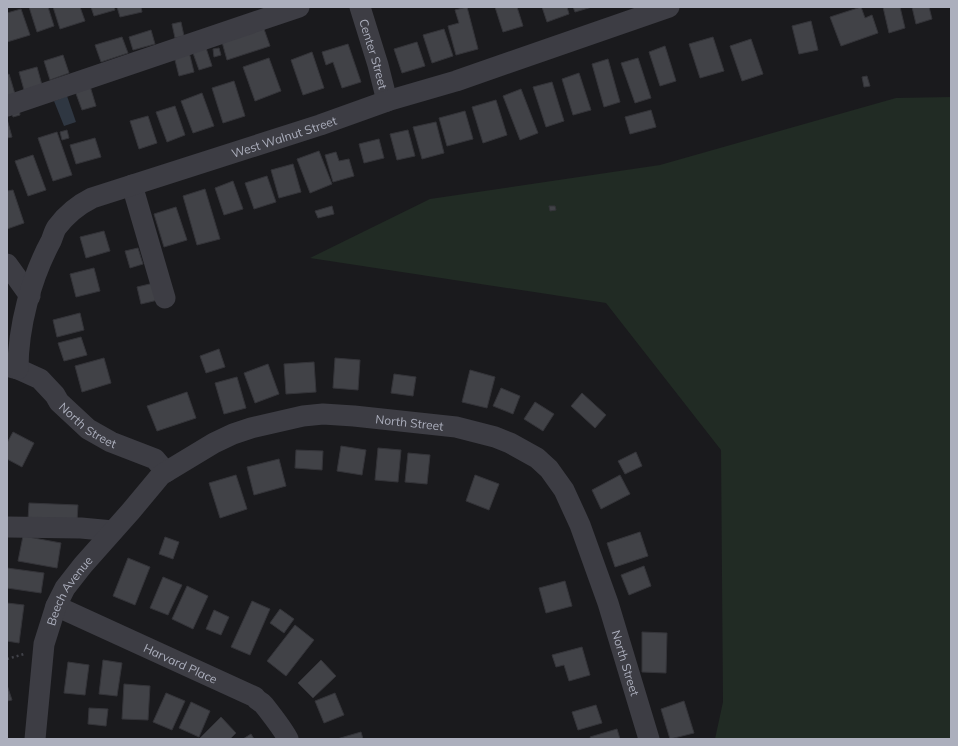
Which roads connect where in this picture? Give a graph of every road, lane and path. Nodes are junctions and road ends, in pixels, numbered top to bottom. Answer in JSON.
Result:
{"nodes":[{"id":1,"x":299,"y":7,"type":"edge"},
{"id":2,"x":360,"y":7,"type":"edge"},
{"id":3,"x":669,"y":7,"type":"edge"},
{"id":4,"x":387,"y":101,"type":"junction"},
{"id":5,"x":7,"y":106,"type":"edge"},
{"id":6,"x":132,"y":185,"type":"junction"},
{"id":7,"x":7,"y":264,"type":"edge"},
{"id":8,"x":30,"y":296,"type":"junction"},
{"id":9,"x":165,"y":298,"type":"dead end"},
{"id":10,"x":13,"y":367,"type":"edge"},
{"id":11,"x":166,"y":472,"type":"junction"},
{"id":12,"x":7,"y":527,"type":"edge"},
{"id":13,"x":113,"y":531,"type":"junction"},
{"id":14,"x":56,"y":606,"type":"junction"},
{"id":15,"x":35,"y":739,"type":"edge"},
{"id":16,"x":288,"y":739,"type":"edge"},
{"id":17,"x":650,"y":739,"type":"edge"}],
"edges":[{"from":1,"to":5,"type":"street"},
{"from":2,"to":4,"type":"street","name":"Center Street"},
{"from":3,"to":4,"type":"street","name":"West Walnut Street"},
{"from":4,"to":6,"type":"street","name":"West Walnut Street"},
{"from":6,"to":8,"type":"street","name":"West Walnut Street"},
{"from":6,"to":9,"type":"street"},
{"from":7,"to":8,"type":"street"},
{"from":8,"to":10,"type":"street","name":"West Walnut Street"},
{"from":10,"to":11,"type":"street","name":"North Street"},
{"from":11,"to":13,"type":"street","name":"Beech Avenue"},
{"from":11,"to":17,"type":"street","name":"North Street"},
{"from":12,"to":13,"type":"street"},
{"from":13,"to":14,"type":"street","name":"Beech Avenue"},
{"from":14,"to":15,"type":"street","name":"Beech Avenue"},
{"from":14,"to":16,"type":"street","name":"Harvard Place"}]}
